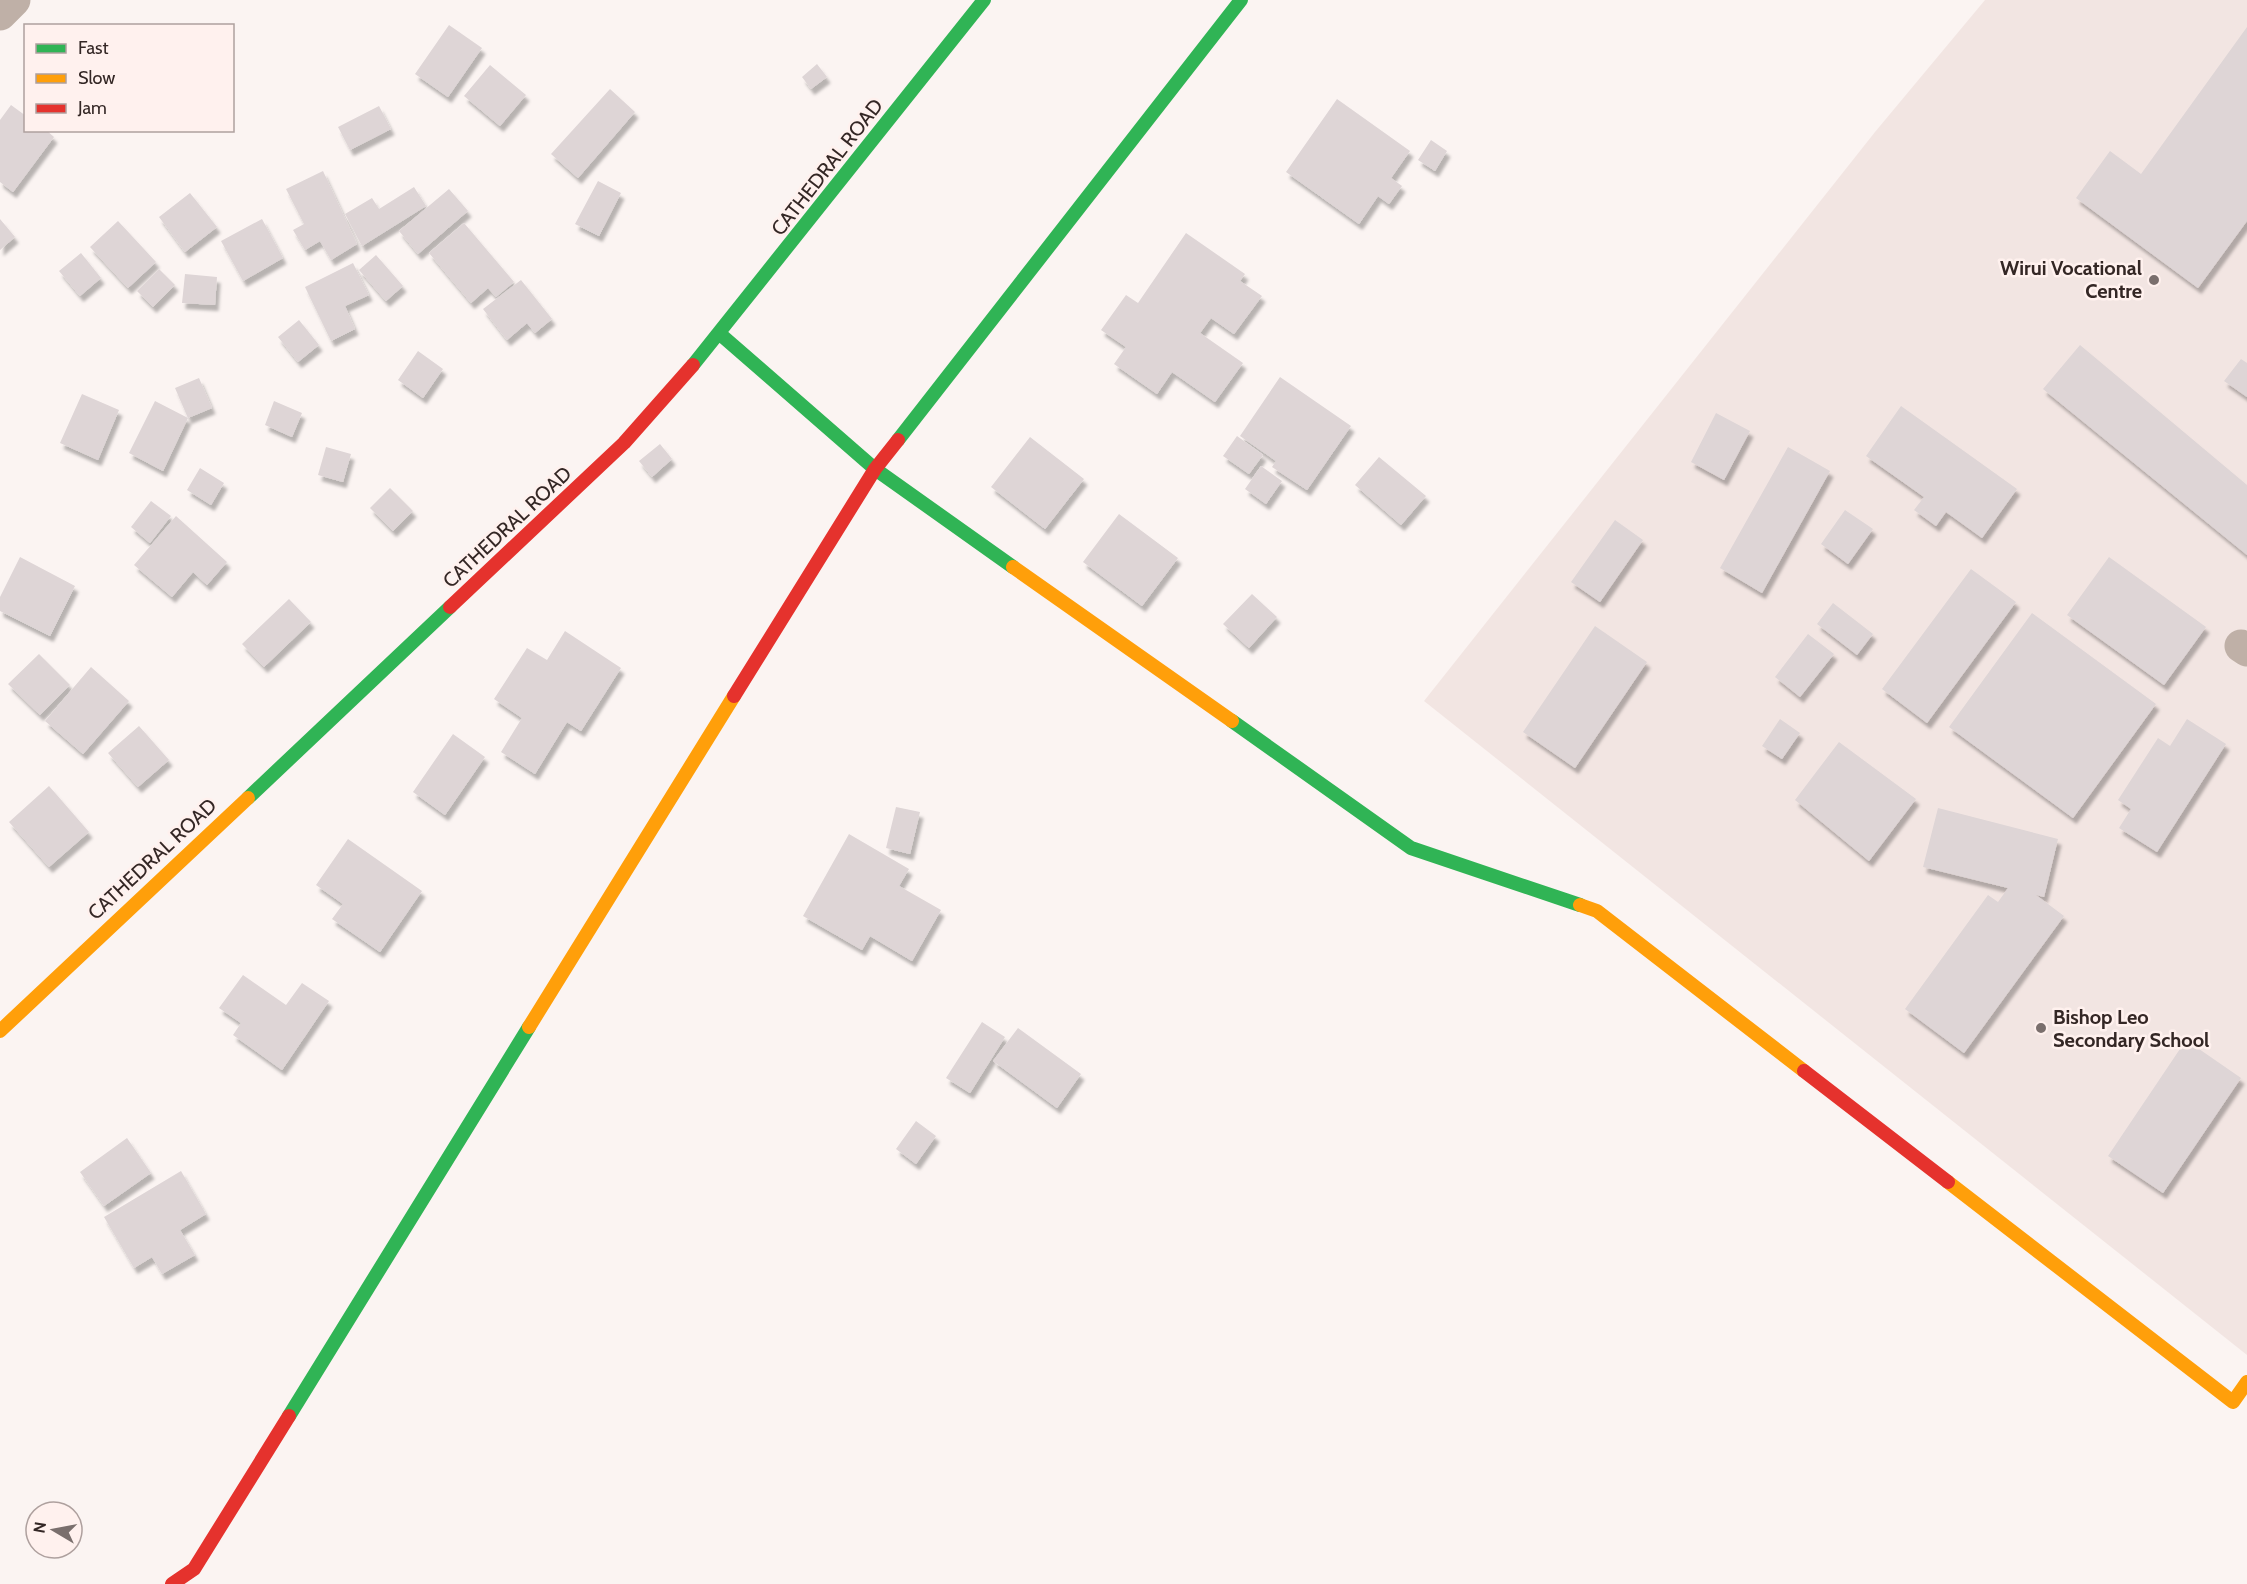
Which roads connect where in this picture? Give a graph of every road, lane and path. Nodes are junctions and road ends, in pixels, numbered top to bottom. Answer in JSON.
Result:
{"nodes":[{"id":1,"x":14,"y":0,"type":"edge"},
{"id":2,"x":984,"y":0,"type":"edge"},
{"id":3,"x":1241,"y":0,"type":"edge"},
{"id":4,"x":0,"y":14,"type":"edge"},
{"id":5,"x":720,"y":334,"type":"junction"},
{"id":6,"x":875,"y":469,"type":"junction"},
{"id":7,"x":0,"y":1031,"type":"edge"},
{"id":8,"x":2247,"y":1382,"type":"edge"},
{"id":9,"x":192,"y":1579,"type":"edge"}],
"edges":[{"from":1,"to":4,"type":"street"},
{"from":2,"to":5,"type":"street","name":"CATHEDRAL ROAD"},
{"from":3,"to":6,"type":"street"},
{"from":5,"to":6,"type":"street"},
{"from":5,"to":7,"type":"street","name":"CATHEDRAL ROAD"},
{"from":6,"to":8,"type":"street"},
{"from":6,"to":9,"type":"street"}]}
